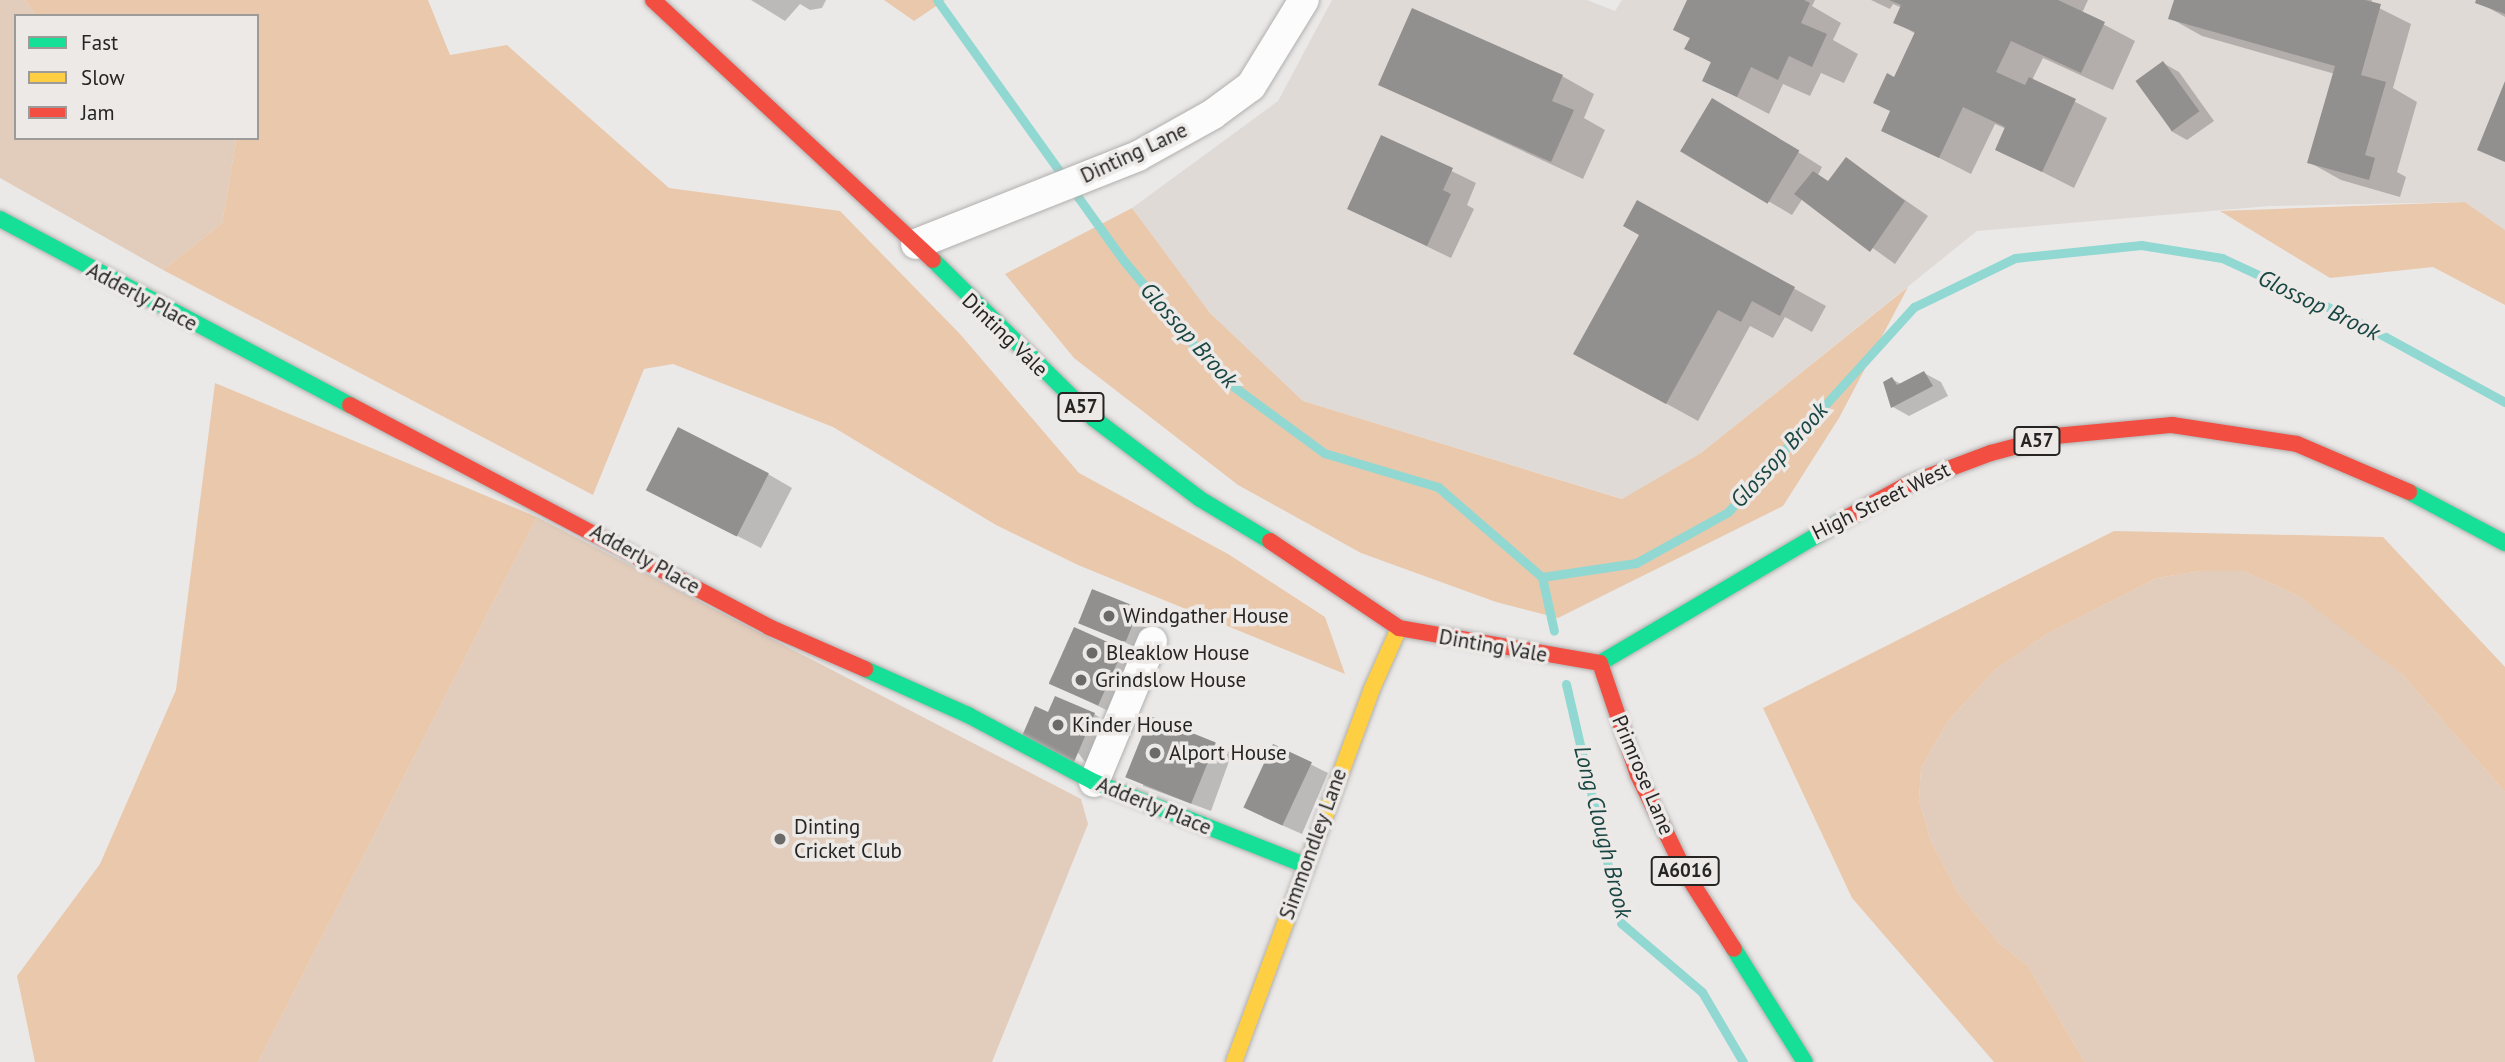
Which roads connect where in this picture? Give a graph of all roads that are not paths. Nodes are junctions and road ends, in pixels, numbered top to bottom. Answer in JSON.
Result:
{"nodes":[{"id":1,"x":653,"y":0,"type":"edge"},
{"id":2,"x":1304,"y":0,"type":"edge"},
{"id":3,"x":0,"y":219,"type":"edge"},
{"id":4,"x":916,"y":244,"type":"junction"},
{"id":5,"x":2505,"y":543,"type":"edge"},
{"id":6,"x":1399,"y":628,"type":"junction"},
{"id":7,"x":1152,"y":642,"type":"dead end"},
{"id":8,"x":1600,"y":663,"type":"junction"},
{"id":9,"x":1094,"y":782,"type":"junction"},
{"id":10,"x":1305,"y":865,"type":"junction"},
{"id":11,"x":1234,"y":1062,"type":"edge"},
{"id":12,"x":1805,"y":1062,"type":"edge"}],
"edges":[{"from":1,"to":4,"type":"main road","name":"Dinting Vale","number":"A57"},
{"from":2,"to":4,"type":"street","name":"Dinting Lane"},
{"from":3,"to":9,"type":"main road","name":"Adderly Place"},
{"from":4,"to":6,"type":"main road","name":"Dinting Vale","number":"A57"},
{"from":5,"to":8,"type":"main road","name":"High Street West","number":"A57"},
{"from":6,"to":8,"type":"main road","name":"Dinting Vale","number":"A57"},
{"from":6,"to":10,"type":"main road","name":"Simmondley Lane"},
{"from":7,"to":9,"type":"street"},
{"from":8,"to":12,"type":"main road","name":"Primrose Lane","number":"A6016"},
{"from":9,"to":10,"type":"main road","name":"Adderly Place"},
{"from":10,"to":11,"type":"main road","name":"Simmondley Lane"}]}
